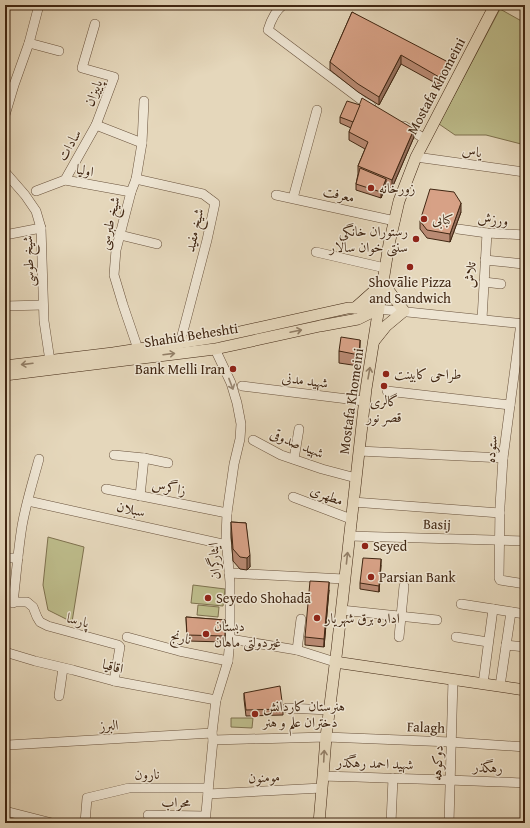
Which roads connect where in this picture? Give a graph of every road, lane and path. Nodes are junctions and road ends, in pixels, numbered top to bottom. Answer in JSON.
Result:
{"nodes":[{"id":1,"x":39,"y":5,"type":"edge"},
{"id":2,"x":283,"y":5,"type":"edge"},
{"id":3,"x":495,"y":5,"type":"edge"},
{"id":4,"x":95,"y":24,"type":"dead end"},
{"id":5,"x":29,"y":43,"type":"junction"},
{"id":6,"x":59,"y":51,"type":"dead end"},
{"id":7,"x":9,"y":84,"type":"edge"},
{"id":8,"x":144,"y":101,"type":"dead end"},
{"id":9,"x":317,"y":110,"type":"dead end"},
{"id":10,"x":378,"y":110,"type":"edge"},
{"id":11,"x":5,"y":115,"type":"edge"},
{"id":12,"x":398,"y":122,"type":"edge"},
{"id":13,"x":96,"y":125,"type":"junction"},
{"id":14,"x":425,"y":138,"type":"junction"},
{"id":15,"x":142,"y":143,"type":"junction"},
{"id":16,"x":416,"y":157,"type":"junction"},
{"id":17,"x":5,"y":172,"type":"edge"},
{"id":18,"x":524,"y":172,"type":"edge"},
{"id":19,"x":136,"y":179,"type":"junction"},
{"id":20,"x":65,"y":180,"type":"junction"},
{"id":21,"x":36,"y":191,"type":"dead end"},
{"id":22,"x":131,"y":192,"type":"junction"},
{"id":23,"x":276,"y":195,"type":"dead end"},
{"id":24,"x":293,"y":198,"type":"junction"},
{"id":25,"x":395,"y":221,"type":"junction"},
{"id":26,"x":40,"y":228,"type":"junction"},
{"id":27,"x":458,"y":229,"type":"dead end"},
{"id":28,"x":487,"y":233,"type":"junction"},
{"id":29,"x":5,"y":235,"type":"edge"},
{"id":30,"x":120,"y":235,"type":"junction"},
{"id":31,"x":525,"y":236,"type":"edge"},
{"id":32,"x":157,"y":244,"type":"dead end"},
{"id":33,"x":316,"y":252,"type":"dead end"},
{"id":34,"x":485,"y":260,"type":"junction"},
{"id":35,"x":524,"y":264,"type":"dead end"},
{"id":36,"x":385,"y":268,"type":"junction"},
{"id":37,"x":484,"y":282,"type":"junction"},
{"id":38,"x":383,"y":283,"type":"junction"},
{"id":39,"x":502,"y":284,"type":"dead end"},
{"id":40,"x":44,"y":304,"type":"junction"},
{"id":41,"x":5,"y":306,"type":"edge"},
{"id":42,"x":355,"y":308,"type":"junction"},
{"id":43,"x":378,"y":308,"type":"junction"},
{"id":44,"x":404,"y":311,"type":"junction"},
{"id":45,"x":482,"y":319,"type":"junction"},
{"id":46,"x":523,"y":324,"type":"edge"},
{"id":47,"x":374,"y":342,"type":"junction"},
{"id":48,"x":180,"y":343,"type":"junction"},
{"id":49,"x":215,"y":349,"type":"junction"},
{"id":50,"x":138,"y":350,"type":"junction"},
{"id":51,"x":50,"y":361,"type":"junction"},
{"id":52,"x":5,"y":366,"type":"edge"},
{"id":53,"x":5,"y":375,"type":"edge"},
{"id":54,"x":242,"y":386,"type":"dead end"},
{"id":55,"x":387,"y":392,"type":"dead end"},
{"id":56,"x":364,"y":401,"type":"junction"},
{"id":57,"x":510,"y":405,"type":"junction"},
{"id":58,"x":299,"y":429,"type":"dead end"},
{"id":59,"x":252,"y":440,"type":"dead end"},
{"id":60,"x":359,"y":451,"type":"junction"},
{"id":61,"x":114,"y":455,"type":"dead end"},
{"id":62,"x":144,"y":458,"type":"junction"},
{"id":63,"x":503,"y":458,"type":"junction"},
{"id":64,"x":39,"y":459,"type":"dead end"},
{"id":65,"x":294,"y":459,"type":"junction"},
{"id":66,"x":168,"y":463,"type":"dead end"},
{"id":67,"x":356,"y":478,"type":"junction"},
{"id":68,"x":106,"y":489,"type":"dead end"},
{"id":69,"x":140,"y":496,"type":"junction"},
{"id":70,"x":293,"y":497,"type":"dead end"},
{"id":71,"x":28,"y":500,"type":"junction"},
{"id":72,"x":353,"y":502,"type":"junction"},
{"id":73,"x":227,"y":513,"type":"junction"},
{"id":74,"x":500,"y":513,"type":"junction"},
{"id":75,"x":351,"y":519,"type":"junction"},
{"id":76,"x":349,"y":536,"type":"junction"},
{"id":77,"x":500,"y":540,"type":"junction"},
{"id":78,"x":525,"y":541,"type":"edge"},
{"id":79,"x":227,"y":545,"type":"junction"},
{"id":80,"x":5,"y":558,"type":"edge"},
{"id":81,"x":18,"y":558,"type":"junction"},
{"id":82,"x":229,"y":573,"type":"junction"},
{"id":83,"x":344,"y":579,"type":"junction"},
{"id":84,"x":525,"y":584,"type":"edge"},
{"id":85,"x":404,"y":586,"type":"dead end"},
{"id":86,"x":9,"y":603,"type":"edge"},
{"id":87,"x":461,"y":604,"type":"dead end"},
{"id":88,"x":341,"y":610,"type":"junction"},
{"id":89,"x":497,"y":610,"type":"junction"},
{"id":90,"x":510,"y":612,"type":"junction"},
{"id":91,"x":525,"y":614,"type":"edge"},
{"id":92,"x":401,"y":617,"type":"junction"},
{"id":93,"x":301,"y":619,"type":"dead end"},
{"id":94,"x":437,"y":620,"type":"dead end"},
{"id":95,"x":128,"y":637,"type":"dead end"},
{"id":96,"x":399,"y":637,"type":"dead end"},
{"id":97,"x":456,"y":637,"type":"dead end"},
{"id":98,"x":230,"y":639,"type":"junction"},
{"id":99,"x":488,"y":642,"type":"junction"},
{"id":100,"x":506,"y":645,"type":"junction"},
{"id":101,"x":525,"y":648,"type":"edge"},
{"id":102,"x":298,"y":650,"type":"junction"},
{"id":103,"x":5,"y":652,"type":"edge"},
{"id":104,"x":228,"y":662,"type":"junction"},
{"id":105,"x":335,"y":662,"type":"junction"},
{"id":106,"x":63,"y":668,"type":"junction"},
{"id":107,"x":453,"y":679,"type":"junction"},
{"id":108,"x":114,"y":681,"type":"junction"},
{"id":109,"x":483,"y":684,"type":"junction"},
{"id":110,"x":500,"y":686,"type":"junction"},
{"id":111,"x":525,"y":690,"type":"edge"},
{"id":112,"x":58,"y":696,"type":"dead end"},
{"id":113,"x":216,"y":700,"type":"junction"},
{"id":114,"x":287,"y":708,"type":"dead end"},
{"id":115,"x":329,"y":710,"type":"junction"},
{"id":116,"x":213,"y":736,"type":"junction"},
{"id":117,"x":326,"y":737,"type":"junction"},
{"id":118,"x":451,"y":742,"type":"junction"},
{"id":119,"x":8,"y":745,"type":"dead end"},
{"id":120,"x":525,"y":748,"type":"edge"},
{"id":121,"x":323,"y":776,"type":"junction"},
{"id":122,"x":392,"y":778,"type":"junction"},
{"id":123,"x":450,"y":779,"type":"junction"},
{"id":124,"x":525,"y":783,"type":"edge"},
{"id":125,"x":322,"y":788,"type":"junction"},
{"id":126,"x":208,"y":791,"type":"junction"},
{"id":127,"x":5,"y":811,"type":"edge"},
{"id":128,"x":148,"y":815,"type":"dead end"},
{"id":129,"x":205,"y":820,"type":"edge"},
{"id":130,"x":52,"y":823,"type":"edge"},
{"id":131,"x":85,"y":823,"type":"edge"},
{"id":132,"x":319,"y":823,"type":"edge"},
{"id":133,"x":391,"y":823,"type":"edge"},
{"id":134,"x":449,"y":823,"type":"edge"}],
"edges":[{"from":1,"to":5,"type":"street"},
{"from":2,"to":10,"type":"street"},
{"from":3,"to":14,"type":"main road","name":"Mostafa Khomeini"},
{"from":4,"to":13,"type":"street","name":"پاییزان"},
{"from":5,"to":6,"type":"street"},
{"from":5,"to":7,"type":"street"},
{"from":7,"to":11,"type":"street"},
{"from":8,"to":15,"type":"street","name":"شیخ طبرسی"},
{"from":9,"to":24,"type":"street"},
{"from":12,"to":14,"type":"street"},
{"from":13,"to":15,"type":"street","name":"سادات"},
{"from":13,"to":20,"type":"street","name":"سادات"},
{"from":14,"to":16,"type":"main road","name":"Mostafa Khomeini"},
{"from":15,"to":19,"type":"street","name":"شیخ طبرسی"},
{"from":16,"to":18,"type":"street","name":"یاس"},
{"from":16,"to":25,"type":"main road","name":"Mostafa Khomeini"},
{"from":17,"to":26,"type":"street","name":"شیخ طوسی"},
{"from":19,"to":22,"type":"street","name":"شیخ طبرسی"},
{"from":19,"to":48,"type":"street","name":"شیخ مفید"},
{"from":20,"to":21,"type":"street","name":"اولیا"},
{"from":20,"to":22,"type":"street","name":"اولیا"},
{"from":22,"to":30,"type":"street","name":"شیخ طبرسی"},
{"from":23,"to":24,"type":"street","name":"معرفت"},
{"from":24,"to":25,"type":"street","name":"معرفت"},
{"from":25,"to":36,"type":"main road","name":"Mostafa Khomeini"},
{"from":26,"to":29,"type":"street"},
{"from":26,"to":40,"type":"street","name":"شیخ طوسی"},
{"from":27,"to":28,"type":"street","name":"ورزش"},
{"from":28,"to":31,"type":"street","name":"ورزش"},
{"from":28,"to":34,"type":"street","name":"تلاش"},
{"from":30,"to":32,"type":"street"},
{"from":30,"to":50,"type":"street","name":"شیخ طبرسی"},
{"from":33,"to":36,"type":"street"},
{"from":34,"to":35,"type":"street"},
{"from":34,"to":37,"type":"street","name":"تلاش"},
{"from":36,"to":38,"type":"main road","name":"Mostafa Khomeini"},
{"from":37,"to":39,"type":"street"},
{"from":37,"to":45,"type":"street","name":"تلاش"},
{"from":38,"to":42,"type":"main road"},
{"from":38,"to":43,"type":"main road","name":"Mostafa Khomeini"},
{"from":38,"to":44,"type":"main road"},
{"from":40,"to":41,"type":"street"},
{"from":40,"to":51,"type":"street","name":"شیخ طوسی"},
{"from":42,"to":43,"type":"main road","name":"Shahid Beheshti"},
{"from":42,"to":48,"type":"main road","name":"Shahid Beheshti"},
{"from":43,"to":44,"type":"street","name":"Shahid Beheshti"},
{"from":43,"to":47,"type":"main road","name":"Mostafa Khomeini"},
{"from":49,"to":43,"type":"main road","name":"Shahid Beheshti","one_way":true},
{"from":44,"to":45,"type":"street","name":"Shahid Beheshti"},
{"from":44,"to":47,"type":"main road"},
{"from":45,"to":46,"type":"street","name":"Shahid Beheshti"},
{"from":46,"to":57,"type":"street","name":"ستوده"},
{"from":56,"to":47,"type":"main road","name":"Mostafa Khomeini","one_way":true},
{"from":48,"to":50,"type":"main road","name":"Shahid Beheshti"},
{"from":53,"to":49,"type":"main road","name":"Shahid Beheshti","one_way":true},
{"from":49,"to":73,"type":"street","name":"ایثارگران","one_way":true},
{"from":50,"to":51,"type":"main road","name":"Shahid Beheshti"},
{"from":51,"to":52,"type":"main road","name":"Shahid Beheshti","one_way":true},
{"from":54,"to":56,"type":"street","name":"شهید مدنی"},
{"from":55,"to":57,"type":"street"},
{"from":56,"to":60,"type":"main road","name":"Mostafa Khomeini"},
{"from":57,"to":63,"type":"street","name":"ستوده"},
{"from":58,"to":65,"type":"street"},
{"from":59,"to":65,"type":"street","name":"شهید صدوقی"},
{"from":60,"to":63,"type":"street"},
{"from":60,"to":67,"type":"main road","name":"Mostafa Khomeini"},
{"from":61,"to":62,"type":"street"},
{"from":62,"to":66,"type":"street"},
{"from":62,"to":69,"type":"street"},
{"from":63,"to":74,"type":"street","name":"ستوده"},
{"from":64,"to":71,"type":"street"},
{"from":65,"to":67,"type":"street","name":"شهید صدوقی"},
{"from":67,"to":72,"type":"main road","name":"Mostafa Khomeini"},
{"from":68,"to":69,"type":"street","name":"زاگرس"},
{"from":69,"to":73,"type":"street","name":"زاگرس"},
{"from":70,"to":75,"type":"street","name":"مطهری"},
{"from":71,"to":79,"type":"street","name":"سبلان"},
{"from":71,"to":81,"type":"street"},
{"from":72,"to":74,"type":"street"},
{"from":72,"to":75,"type":"main road","name":"Mostafa Khomeini"},
{"from":73,"to":79,"type":"street","name":"ایثارگران"},
{"from":74,"to":77,"type":"street","name":"ستوده"},
{"from":75,"to":76,"type":"main road","name":"Mostafa Khomeini"},
{"from":76,"to":77,"type":"street","name":"Basij"},
{"from":83,"to":76,"type":"main road","name":"Mostafa Khomeini","one_way":true},
{"from":77,"to":78,"type":"street","name":"Basij"},
{"from":77,"to":84,"type":"street","name":"ستوده"},
{"from":79,"to":82,"type":"street","name":"ایثارگران"},
{"from":80,"to":81,"type":"street"},
{"from":81,"to":86,"type":"street"},
{"from":82,"to":83,"type":"street"},
{"from":82,"to":98,"type":"street","name":"ایثارگران"},
{"from":83,"to":88,"type":"main road","name":"Mostafa Khomeini"},
{"from":85,"to":92,"type":"street"},
{"from":86,"to":108,"type":"street","name":"پارسا"},
{"from":87,"to":89,"type":"street"},
{"from":88,"to":92,"type":"street"},
{"from":88,"to":105,"type":"main road","name":"Mostafa Khomeini"},
{"from":89,"to":90,"type":"street"},
{"from":89,"to":99,"type":"street"},
{"from":90,"to":91,"type":"street"},
{"from":90,"to":100,"type":"street"},
{"from":92,"to":94,"type":"street"},
{"from":92,"to":96,"type":"street"},
{"from":93,"to":102,"type":"street"},
{"from":95,"to":104,"type":"street","name":"نارنج"},
{"from":97,"to":99,"type":"street"},
{"from":98,"to":102,"type":"street"},
{"from":98,"to":104,"type":"street","name":"ایثارگران"},
{"from":99,"to":109,"type":"street"},
{"from":100,"to":101,"type":"street"},
{"from":100,"to":110,"type":"street"},
{"from":102,"to":105,"type":"street"},
{"from":103,"to":106,"type":"street","name":"اقاقیا"},
{"from":104,"to":113,"type":"street","name":"ایثارگران"},
{"from":105,"to":107,"type":"main road"},
{"from":105,"to":115,"type":"main road","name":"Mostafa Khomeini"},
{"from":106,"to":108,"type":"street","name":"اقاقیا"},
{"from":106,"to":112,"type":"street"},
{"from":107,"to":109,"type":"main road"},
{"from":107,"to":118,"type":"street","name":"دوکوهه"},
{"from":108,"to":113,"type":"street","name":"اقاقیا"},
{"from":109,"to":110,"type":"main road"},
{"from":110,"to":111,"type":"main road"},
{"from":113,"to":116,"type":"street","name":"ایثارگران"},
{"from":114,"to":115,"type":"street"},
{"from":115,"to":117,"type":"main road","name":"Mostafa Khomeini"},
{"from":116,"to":117,"type":"street","name":"البرز"},
{"from":116,"to":119,"type":"street","name":"البرز"},
{"from":116,"to":126,"type":"street","name":"ایثارگران"},
{"from":117,"to":118,"type":"street","name":"Falagh"},
{"from":121,"to":117,"type":"main road","name":"Mostafa Khomeini","one_way":true},
{"from":118,"to":120,"type":"street","name":"Falagh"},
{"from":118,"to":123,"type":"street","name":"دوکوهه"},
{"from":121,"to":122,"type":"street","name":"شهید احمد رهگذر"},
{"from":121,"to":125,"type":"main road","name":"Mostafa Khomeini"},
{"from":122,"to":123,"type":"street","name":"شهید احمد رهگذر"},
{"from":122,"to":133,"type":"street"},
{"from":123,"to":124,"type":"street","name":"رهگذر"},
{"from":123,"to":134,"type":"street","name":"دوکوهه"},
{"from":125,"to":126,"type":"street","name":"مومنون"},
{"from":125,"to":132,"type":"main road","name":"Mostafa Khomeini"},
{"from":126,"to":129,"type":"street","name":"ایثارگران"},
{"from":126,"to":131,"type":"street","name":"نارون"},
{"from":127,"to":130,"type":"street"},
{"from":128,"to":129,"type":"street","name":"محراب"}]}
